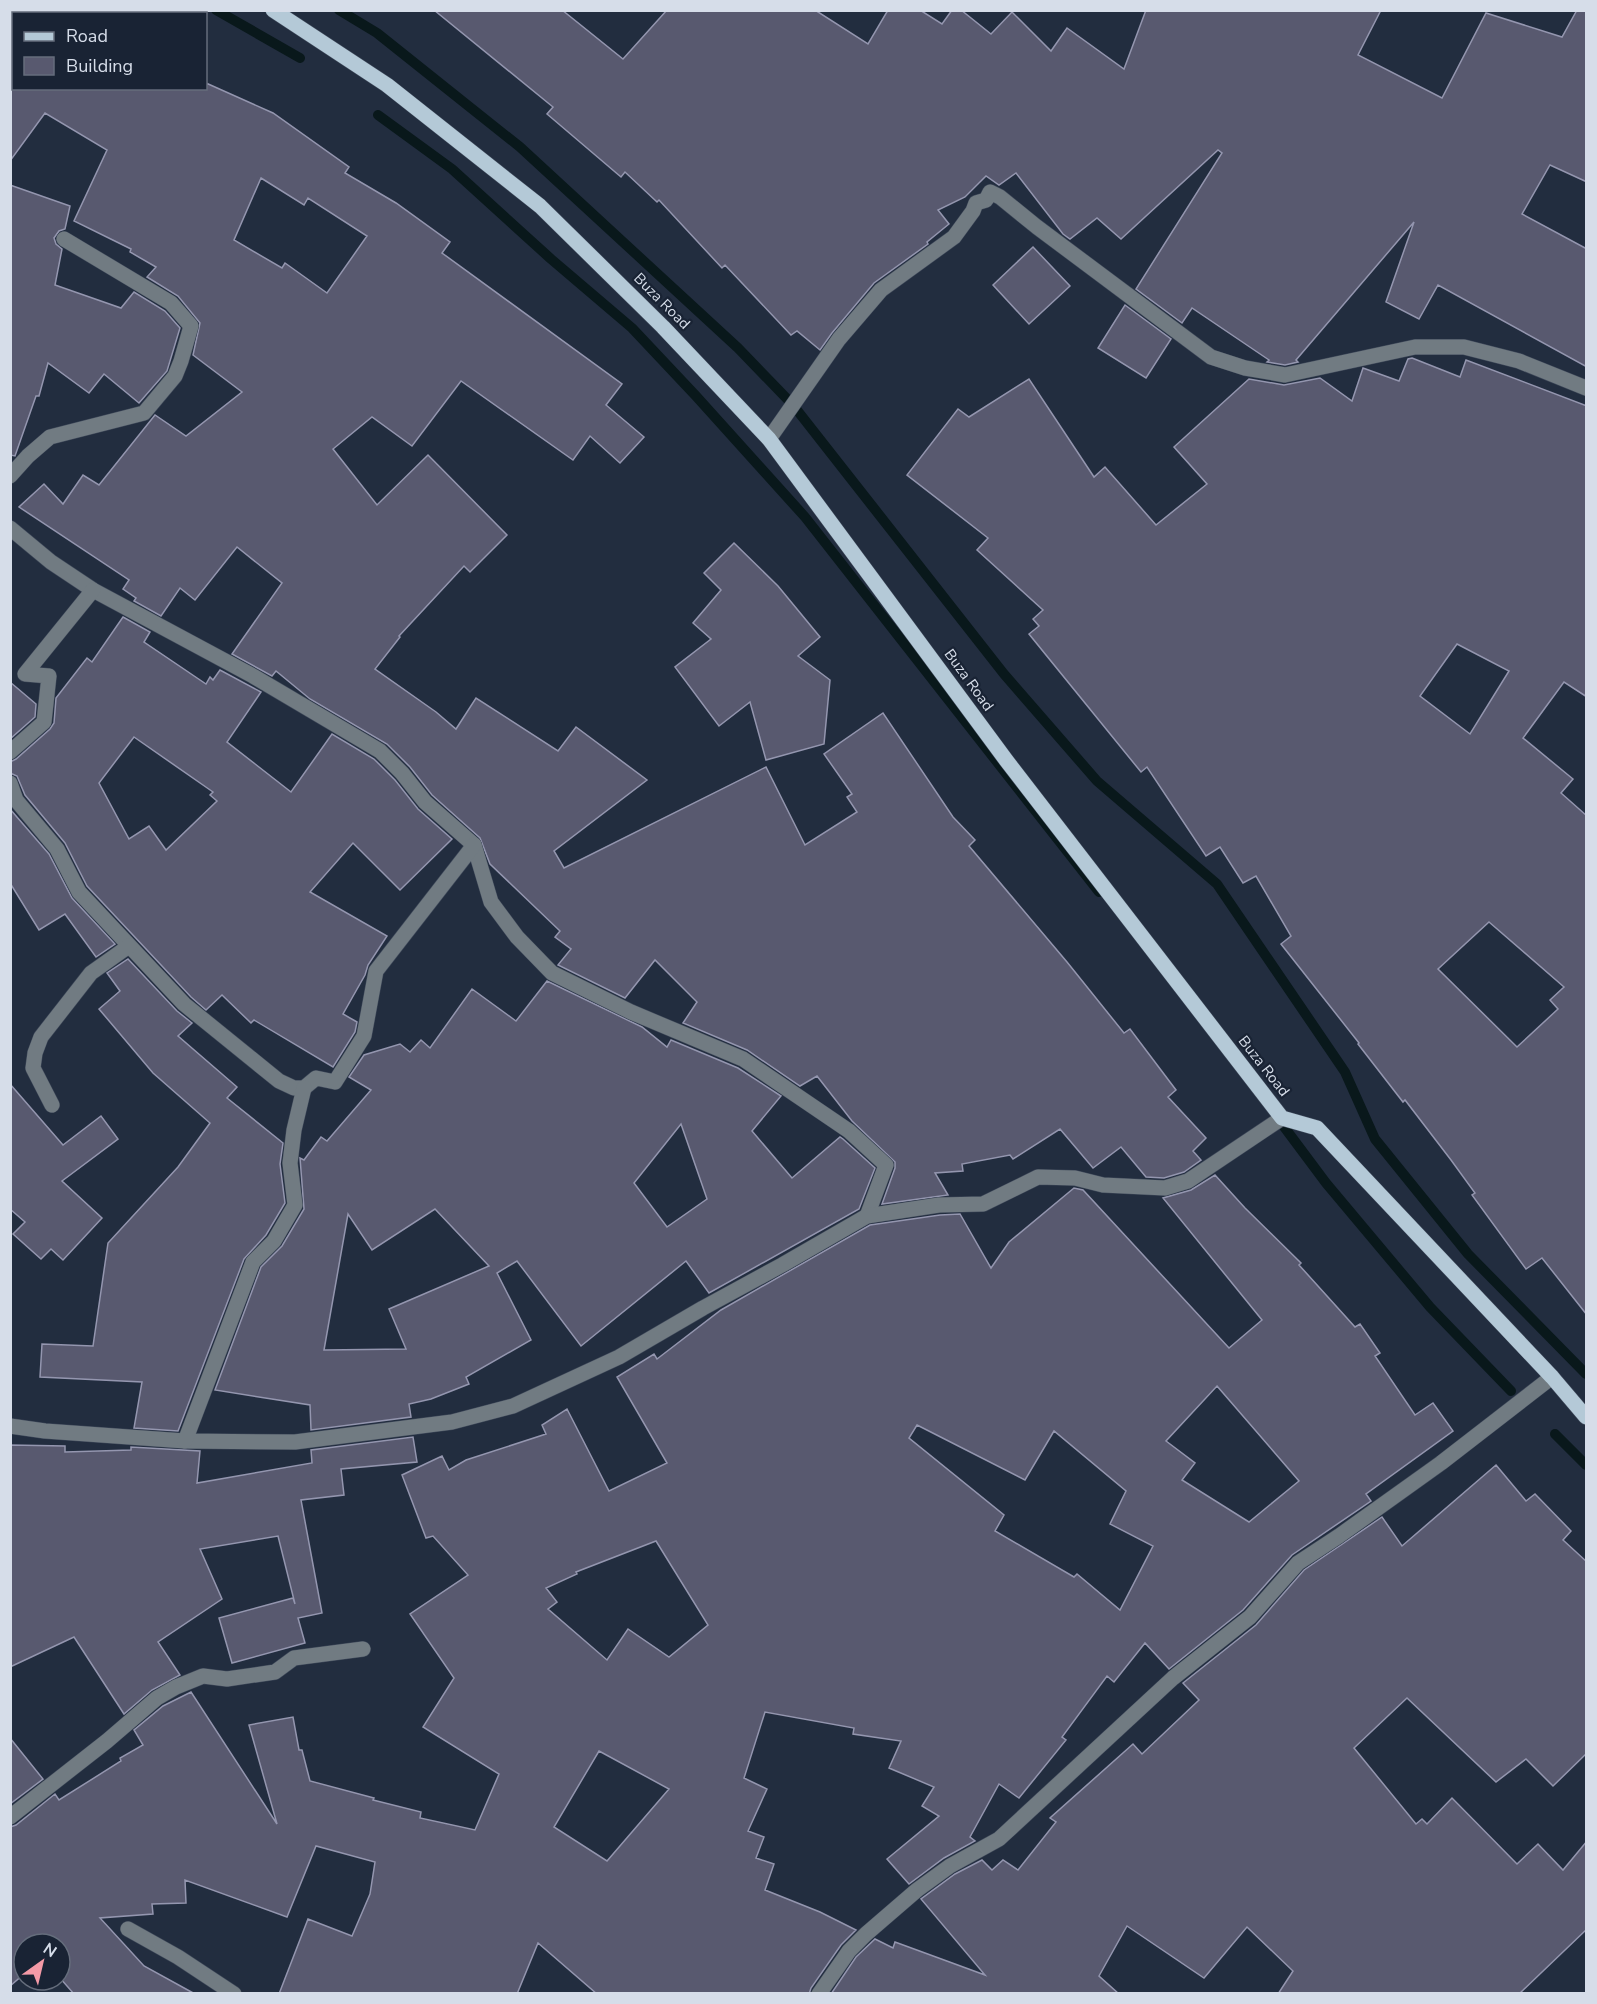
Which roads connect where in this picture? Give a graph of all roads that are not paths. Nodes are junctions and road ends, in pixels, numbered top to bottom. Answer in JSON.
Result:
{"nodes":[{"id":1,"x":273,"y":10,"type":"edge"},
{"id":2,"x":64,"y":240,"type":"dead end"},
{"id":3,"x":1587,"y":388,"type":"edge"},
{"id":4,"x":769,"y":439,"type":"junction"},
{"id":5,"x":10,"y":476,"type":"edge"},
{"id":6,"x":10,"y":528,"type":"edge"},
{"id":7,"x":93,"y":590,"type":"junction"},
{"id":8,"x":10,"y":752,"type":"edge"},
{"id":9,"x":10,"y":783,"type":"edge"},
{"id":10,"x":474,"y":845,"type":"junction"},
{"id":11,"x":129,"y":946,"type":"junction"},
{"id":12,"x":304,"y":1088,"type":"junction"},
{"id":13,"x":52,"y":1105,"type":"dead end"},
{"id":14,"x":1282,"y":1119,"type":"junction"},
{"id":15,"x":867,"y":1216,"type":"junction"},
{"id":16,"x":1552,"y":1377,"type":"junction"},
{"id":17,"x":1587,"y":1417,"type":"edge"},
{"id":18,"x":10,"y":1426,"type":"edge"},
{"id":19,"x":185,"y":1442,"type":"junction"},
{"id":20,"x":363,"y":1649,"type":"dead end"},
{"id":21,"x":10,"y":1817,"type":"edge"},
{"id":22,"x":128,"y":1929,"type":"dead end"},
{"id":23,"x":234,"y":1994,"type":"edge"},
{"id":24,"x":819,"y":1994,"type":"edge"}],
"edges":[{"from":1,"to":4,"type":"main road","name":"Buza Road"},
{"from":2,"to":5,"type":"street"},
{"from":3,"to":4,"type":"street"},
{"from":4,"to":14,"type":"main road","name":"Buza Road"},
{"from":6,"to":7,"type":"street"},
{"from":7,"to":8,"type":"street"},
{"from":7,"to":10,"type":"street"},
{"from":9,"to":11,"type":"street"},
{"from":10,"to":12,"type":"street"},
{"from":10,"to":15,"type":"street"},
{"from":11,"to":12,"type":"street"},
{"from":11,"to":13,"type":"street"},
{"from":12,"to":19,"type":"street"},
{"from":14,"to":15,"type":"street"},
{"from":14,"to":16,"type":"main road","name":"Buza Road"},
{"from":15,"to":19,"type":"street"},
{"from":16,"to":17,"type":"main road","name":"Buza Road"},
{"from":16,"to":24,"type":"street"},
{"from":18,"to":19,"type":"street"},
{"from":20,"to":21,"type":"street"},
{"from":22,"to":23,"type":"street"}]}
